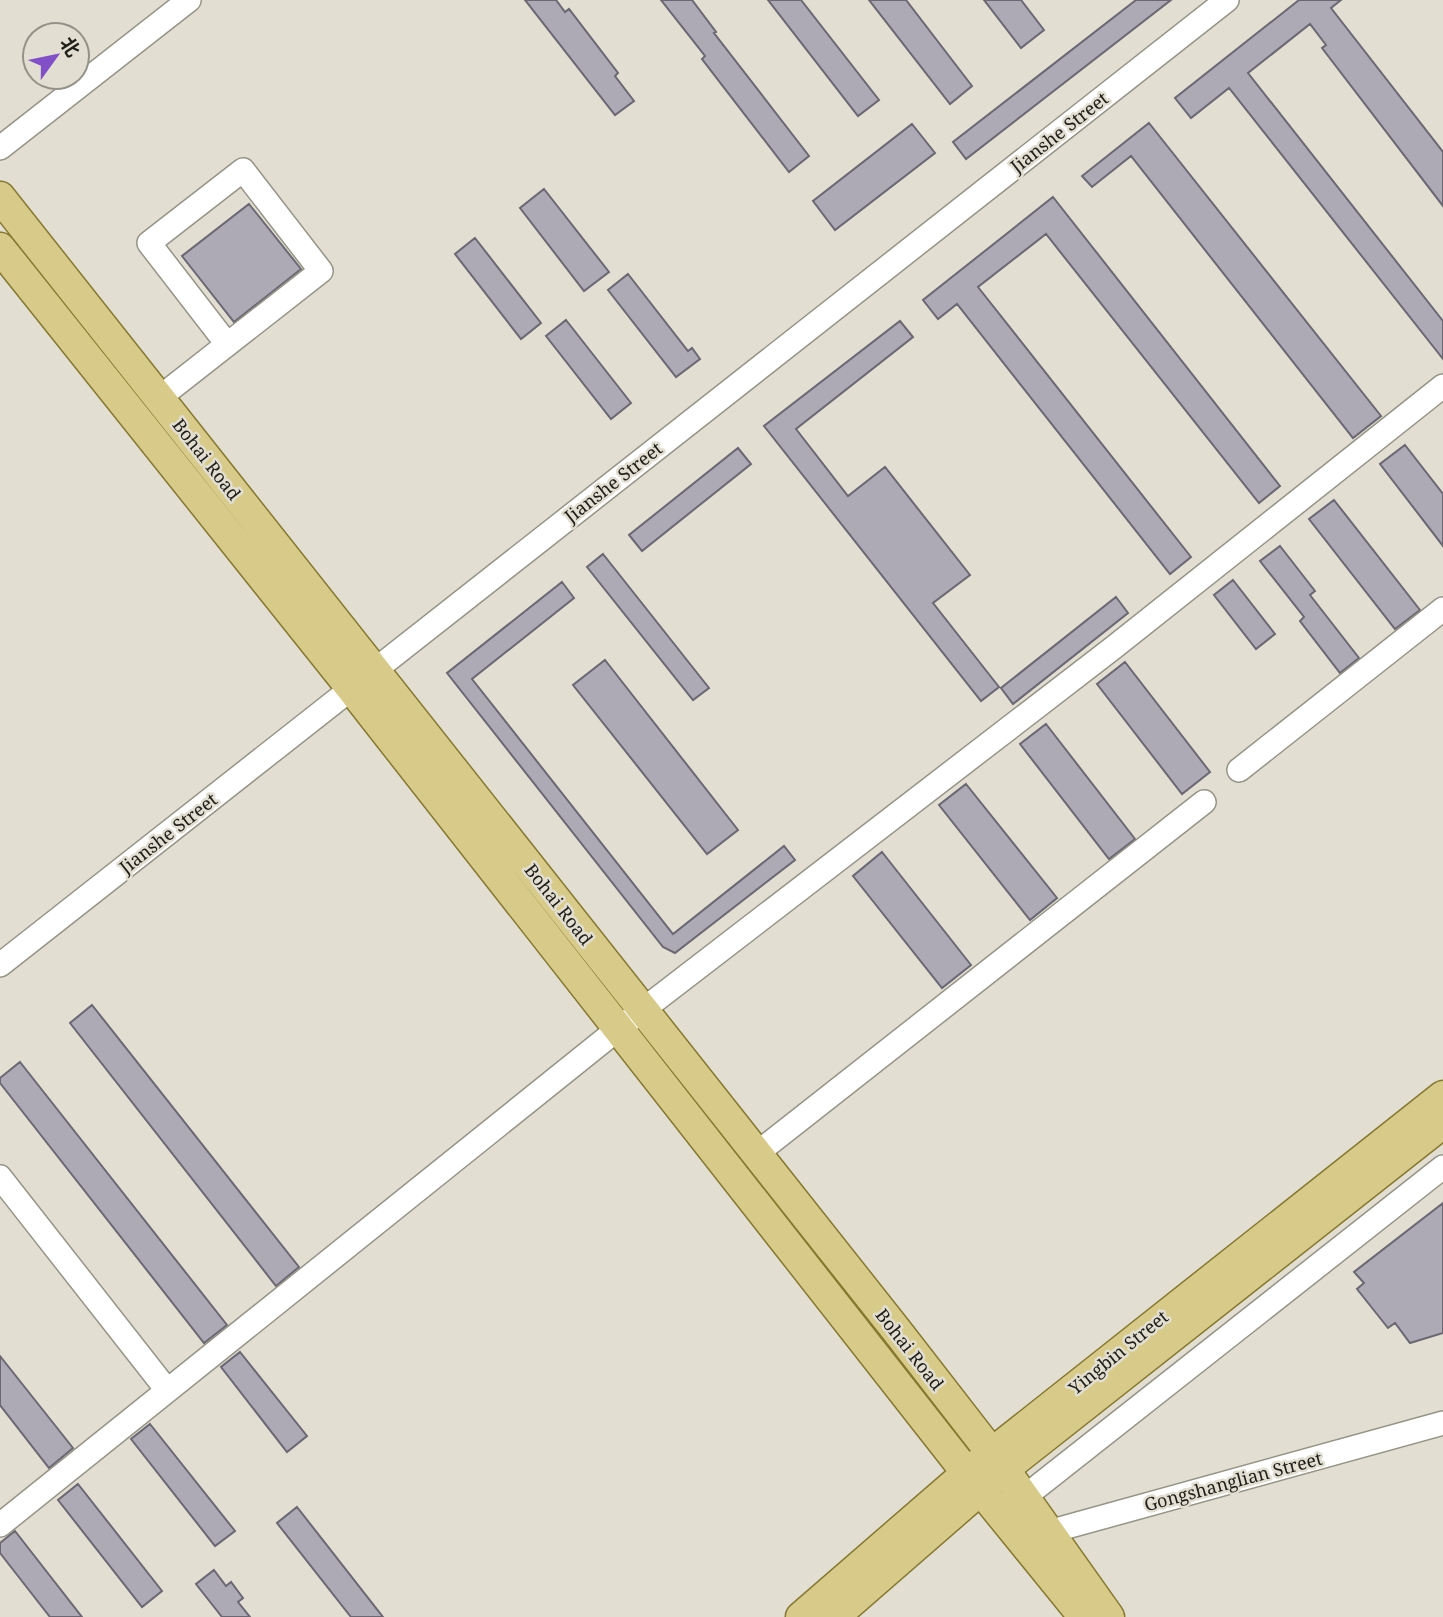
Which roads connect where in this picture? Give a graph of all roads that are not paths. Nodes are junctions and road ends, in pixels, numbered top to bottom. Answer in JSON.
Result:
{"nodes":[{"id":1,"x":188,"y":0,"type":"edge"},
{"id":2,"x":1227,"y":0,"type":"edge"},
{"id":3,"x":0,"y":149,"type":"edge"},
{"id":4,"x":0,"y":197,"type":"edge"},
{"id":5,"x":0,"y":248,"type":"edge"},
{"id":6,"x":228,"y":344,"type":"junction"},
{"id":7,"x":1443,"y":386,"type":"edge"},
{"id":8,"x":159,"y":398,"type":"junction"},
{"id":9,"x":1443,"y":609,"type":"edge"},
{"id":10,"x":363,"y":679,"type":"junction"},
{"id":11,"x":1239,"y":770,"type":"dead end"},
{"id":12,"x":1204,"y":802,"type":"dead end"},
{"id":13,"x":0,"y":965,"type":"edge"},
{"id":14,"x":643,"y":1010,"type":"junction"},
{"id":15,"x":618,"y":1029,"type":"junction"},
{"id":16,"x":1443,"y":1096,"type":"edge"},
{"id":17,"x":1443,"y":1124,"type":"edge"},
{"id":18,"x":756,"y":1154,"type":"junction"},
{"id":19,"x":1443,"y":1167,"type":"edge"},
{"id":20,"x":0,"y":1177,"type":"edge"},
{"id":21,"x":167,"y":1390,"type":"junction"},
{"id":22,"x":1443,"y":1423,"type":"edge"},
{"id":23,"x":998,"y":1461,"type":"junction"},
{"id":24,"x":974,"y":1481,"type":"junction"},
{"id":25,"x":1013,"y":1506,"type":"junction"},
{"id":26,"x":0,"y":1525,"type":"edge"},
{"id":27,"x":1035,"y":1536,"type":"junction"},
{"id":28,"x":801,"y":1617,"type":"edge"},
{"id":29,"x":834,"y":1617,"type":"edge"},
{"id":30,"x":1084,"y":1617,"type":"edge"},
{"id":31,"x":1109,"y":1617,"type":"edge"}],
"edges":[{"from":1,"to":3,"type":"street"},
{"from":2,"to":10,"type":"street","name":"Jianshe Street"},
{"from":4,"to":8,"type":"main road","name":"Bohai Road"},
{"from":5,"to":10,"type":"main road","name":"Bohai Road"},
{"from":6,"to":6,"type":"street"},
{"from":6,"to":8,"type":"street"},
{"from":7,"to":14,"type":"street"},
{"from":8,"to":10,"type":"main road","name":"Bohai Road"},
{"from":9,"to":11,"type":"street"},
{"from":10,"to":13,"type":"street","name":"Jianshe Street"},
{"from":10,"to":14,"type":"main road","name":"Bohai Road"},
{"from":10,"to":15,"type":"main road","name":"Bohai Road"},
{"from":12,"to":18,"type":"street"},
{"from":14,"to":15,"type":"street"},
{"from":14,"to":18,"type":"main road","name":"Bohai Road"},
{"from":15,"to":21,"type":"street"},
{"from":15,"to":24,"type":"main road","name":"Bohai Road"},
{"from":16,"to":23,"type":"main road","name":"Yingbin Street"},
{"from":17,"to":23,"type":"main road","name":"Yingbin Street"},
{"from":18,"to":23,"type":"main road","name":"Bohai Road"},
{"from":19,"to":25,"type":"street"},
{"from":20,"to":21,"type":"street"},
{"from":21,"to":26,"type":"street"},
{"from":22,"to":27,"type":"street","name":"Gongshanglian Street"},
{"from":23,"to":24,"type":"main road","name":"Yingbin Street"},
{"from":23,"to":25,"type":"main road","name":"Bohai Road"},
{"from":24,"to":25,"type":"main road","name":"Bohai Road"},
{"from":24,"to":28,"type":"main road","name":"Yingbin Street"},
{"from":24,"to":29,"type":"main road","name":"Yingbin Street"},
{"from":25,"to":27,"type":"main road","name":"Bohai Road"},
{"from":27,"to":30,"type":"main road","name":"Bohai Road"},
{"from":27,"to":31,"type":"main road","name":"Bohai Road"}]}
